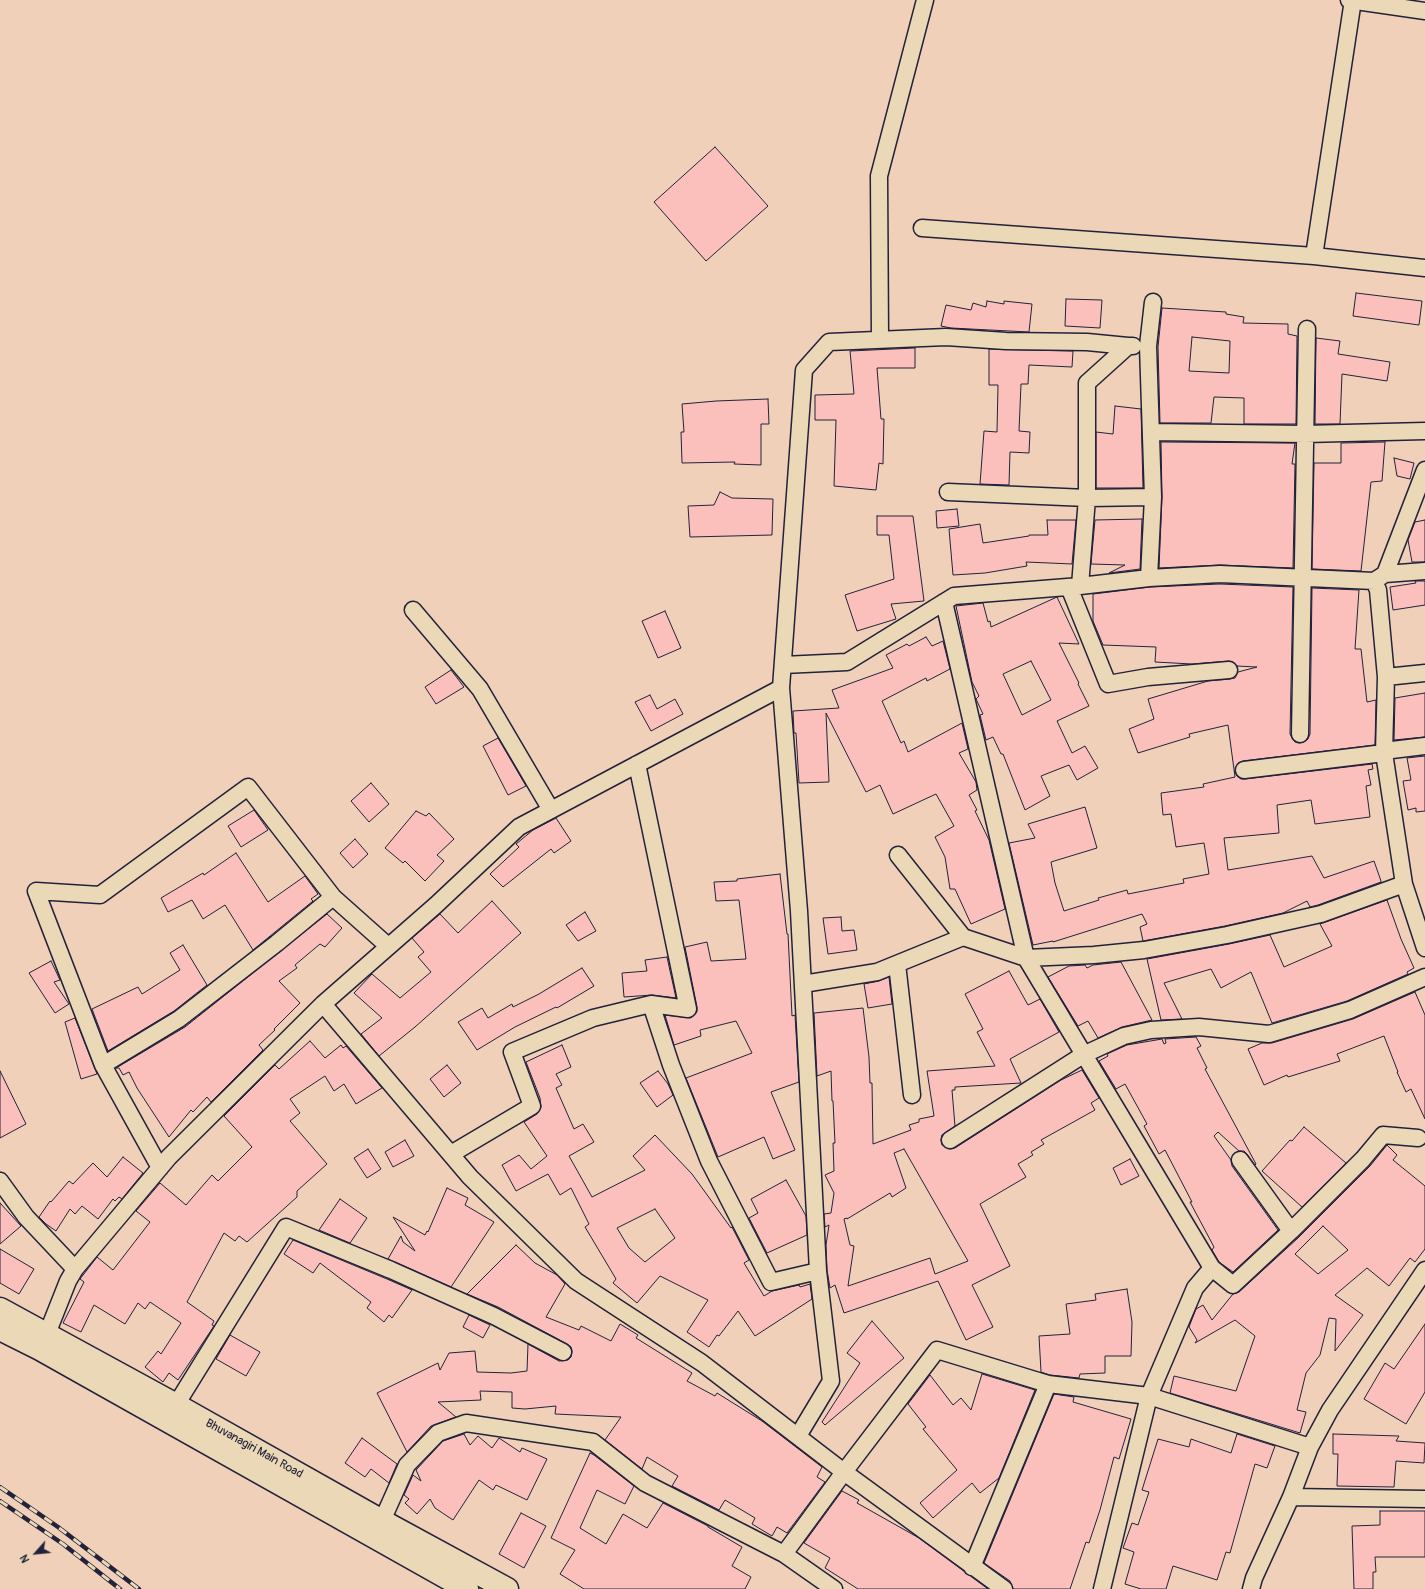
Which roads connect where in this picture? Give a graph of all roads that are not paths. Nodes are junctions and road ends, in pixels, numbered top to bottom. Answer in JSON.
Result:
{"nodes":[{"id":1,"x":925,"y":0,"type":"edge"},
{"id":2,"x":1349,"y":0,"type":"edge"},
{"id":3,"x":1353,"y":0,"type":"edge"},
{"id":4,"x":1425,"y":11,"type":"edge"},
{"id":5,"x":922,"y":228,"type":"dead end"},
{"id":6,"x":1314,"y":256,"type":"junction"},
{"id":7,"x":1425,"y":268,"type":"edge"},
{"id":8,"x":1153,"y":302,"type":"dead end"},
{"id":9,"x":1307,"y":330,"type":"dead end"},
{"id":10,"x":880,"y":340,"type":"junction"},
{"id":11,"x":1128,"y":346,"type":"junction"},
{"id":12,"x":1148,"y":346,"type":"junction"},
{"id":13,"x":1425,"y":431,"type":"edge"},
{"id":14,"x":1151,"y":432,"type":"junction"},
{"id":15,"x":1305,"y":434,"type":"junction"},
{"id":16,"x":1425,"y":470,"type":"edge"},
{"id":17,"x":1422,"y":488,"type":"edge"},
{"id":18,"x":948,"y":492,"type":"dead end"},
{"id":19,"x":1153,"y":497,"type":"junction"},
{"id":20,"x":1087,"y":498,"type":"junction"},
{"id":21,"x":1425,"y":571,"type":"edge"},
{"id":22,"x":1379,"y":577,"type":"junction"},
{"id":23,"x":1149,"y":578,"type":"junction"},
{"id":24,"x":1302,"y":579,"type":"junction"},
{"id":25,"x":1075,"y":586,"type":"junction"},
{"id":26,"x":944,"y":602,"type":"junction"},
{"id":27,"x":413,"y":610,"type":"dead end"},
{"id":28,"x":783,"y":665,"type":"junction"},
{"id":29,"x":1230,"y":670,"type":"dead end"},
{"id":30,"x":1425,"y":673,"type":"edge"},
{"id":31,"x":1386,"y":677,"type":"junction"},
{"id":32,"x":781,"y":688,"type":"junction"},
{"id":33,"x":1300,"y":734,"type":"dead end"},
{"id":34,"x":1425,"y":746,"type":"edge"},
{"id":35,"x":1388,"y":751,"type":"junction"},
{"id":36,"x":637,"y":764,"type":"junction"},
{"id":37,"x":1244,"y":770,"type":"dead end"},
{"id":38,"x":551,"y":810,"type":"junction"},
{"id":39,"x":898,"y":855,"type":"dead end"},
{"id":40,"x":1404,"y":884,"type":"junction"},
{"id":41,"x":333,"y":897,"type":"junction"},
{"id":42,"x":963,"y":937,"type":"junction"},
{"id":43,"x":388,"y":946,"type":"junction"},
{"id":44,"x":1425,"y":948,"type":"edge"},
{"id":45,"x":1026,"y":958,"type":"junction"},
{"id":46,"x":897,"y":964,"type":"junction"},
{"id":47,"x":1425,"y":977,"type":"edge"},
{"id":48,"x":804,"y":984,"type":"junction"},
{"id":49,"x":323,"y":1004,"type":"junction"},
{"id":50,"x":650,"y":1004,"type":"junction"},
{"id":51,"x":1084,"y":1055,"type":"junction"},
{"id":52,"x":103,"y":1065,"type":"junction"},
{"id":53,"x":912,"y":1095,"type":"dead end"},
{"id":54,"x":1418,"y":1138,"type":"dead end"},
{"id":55,"x":950,"y":1140,"type":"dead end"},
{"id":56,"x":451,"y":1154,"type":"junction"},
{"id":57,"x":1240,"y":1160,"type":"dead end"},
{"id":58,"x":160,"y":1168,"type":"junction"},
{"id":59,"x":0,"y":1181,"type":"edge"},
{"id":60,"x":1291,"y":1231,"type":"junction"},
{"id":61,"x":1212,"y":1268,"type":"junction"},
{"id":62,"x":75,"y":1269,"type":"junction"},
{"id":63,"x":1425,"y":1270,"type":"edge"},
{"id":64,"x":818,"y":1271,"type":"junction"},
{"id":65,"x":0,"y":1308,"type":"edge"},
{"id":66,"x":0,"y":1329,"type":"edge"},
{"id":67,"x":47,"y":1334,"type":"junction"},
{"id":68,"x":563,"y":1352,"type":"dead end"},
{"id":69,"x":1048,"y":1384,"type":"junction"},
{"id":70,"x":1149,"y":1396,"type":"junction"},
{"id":71,"x":172,"y":1413,"type":"junction"},
{"id":72,"x":798,"y":1436,"type":"junction"},
{"id":73,"x":1310,"y":1447,"type":"junction"},
{"id":74,"x":844,"y":1472,"type":"junction"},
{"id":75,"x":1291,"y":1497,"type":"junction"},
{"id":76,"x":1425,"y":1499,"type":"edge"},
{"id":77,"x":382,"y":1521,"type":"junction"},
{"id":78,"x":784,"y":1554,"type":"junction"},
{"id":79,"x":972,"y":1567,"type":"junction"},
{"id":80,"x":1254,"y":1588,"type":"edge"},
{"id":81,"x":468,"y":1589,"type":"edge"},
{"id":82,"x":508,"y":1589,"type":"edge"},
{"id":83,"x":834,"y":1589,"type":"edge"},
{"id":84,"x":1004,"y":1589,"type":"edge"},
{"id":85,"x":1102,"y":1589,"type":"edge"}],
"edges":[{"from":1,"to":10,"type":"street"},
{"from":2,"to":3,"type":"street"},
{"from":3,"to":4,"type":"street"},
{"from":3,"to":6,"type":"street"},
{"from":5,"to":6,"type":"street"},
{"from":6,"to":7,"type":"street"},
{"from":8,"to":12,"type":"street"},
{"from":9,"to":15,"type":"street"},
{"from":10,"to":11,"type":"street"},
{"from":10,"to":28,"type":"street"},
{"from":11,"to":12,"type":"street"},
{"from":11,"to":20,"type":"street"},
{"from":12,"to":14,"type":"street"},
{"from":13,"to":15,"type":"street"},
{"from":14,"to":15,"type":"street"},
{"from":14,"to":19,"type":"street"},
{"from":15,"to":24,"type":"street"},
{"from":16,"to":17,"type":"street"},
{"from":17,"to":22,"type":"street"},
{"from":18,"to":20,"type":"street"},
{"from":19,"to":20,"type":"street"},
{"from":19,"to":23,"type":"street"},
{"from":20,"to":25,"type":"street"},
{"from":21,"to":22,"type":"street"},
{"from":22,"to":24,"type":"street"},
{"from":22,"to":31,"type":"street"},
{"from":23,"to":24,"type":"street"},
{"from":23,"to":25,"type":"street"},
{"from":24,"to":33,"type":"street"},
{"from":25,"to":26,"type":"street"},
{"from":25,"to":29,"type":"street"},
{"from":26,"to":28,"type":"street"},
{"from":26,"to":45,"type":"street"},
{"from":27,"to":38,"type":"street"},
{"from":28,"to":32,"type":"street"},
{"from":30,"to":31,"type":"street"},
{"from":31,"to":35,"type":"street"},
{"from":32,"to":36,"type":"street"},
{"from":32,"to":48,"type":"street"},
{"from":34,"to":35,"type":"street"},
{"from":35,"to":37,"type":"street"},
{"from":35,"to":40,"type":"street"},
{"from":36,"to":38,"type":"street"},
{"from":36,"to":50,"type":"street"},
{"from":38,"to":43,"type":"street"},
{"from":39,"to":42,"type":"street"},
{"from":40,"to":44,"type":"street"},
{"from":40,"to":45,"type":"street"},
{"from":41,"to":43,"type":"street"},
{"from":41,"to":52,"type":"street"},
{"from":41,"to":52,"type":"street"},
{"from":42,"to":45,"type":"street"},
{"from":42,"to":46,"type":"street"},
{"from":43,"to":49,"type":"street"},
{"from":45,"to":51,"type":"street"},
{"from":46,"to":48,"type":"street"},
{"from":46,"to":53,"type":"street"},
{"from":47,"to":51,"type":"street"},
{"from":48,"to":64,"type":"street"},
{"from":49,"to":56,"type":"street"},
{"from":49,"to":58,"type":"street"},
{"from":50,"to":56,"type":"street"},
{"from":50,"to":64,"type":"street"},
{"from":51,"to":55,"type":"street"},
{"from":51,"to":61,"type":"street"},
{"from":52,"to":58,"type":"street"},
{"from":54,"to":60,"type":"street"},
{"from":56,"to":72,"type":"street"},
{"from":57,"to":60,"type":"street"},
{"from":58,"to":62,"type":"street"},
{"from":59,"to":62,"type":"street"},
{"from":60,"to":61,"type":"street"},
{"from":61,"to":70,"type":"street"},
{"from":62,"to":67,"type":"street"},
{"from":63,"to":73,"type":"street"},
{"from":64,"to":72,"type":"street"},
{"from":65,"to":67,"type":"main road","name":"Bhuvanagiri Main Road"},
{"from":66,"to":71,"type":"main road","name":"Bhuvanagiri Main Road"},
{"from":67,"to":71,"type":"main road","name":"Bhuvanagiri Main Road"},
{"from":68,"to":71,"type":"street"},
{"from":69,"to":70,"type":"street"},
{"from":69,"to":74,"type":"street"},
{"from":69,"to":79,"type":"street"},
{"from":70,"to":73,"type":"street"},
{"from":70,"to":85,"type":"street"},
{"from":71,"to":77,"type":"main road","name":"Bhuvanagiri Main Road"},
{"from":71,"to":81,"type":"main road","name":"Bhuvanagiri Main Road"},
{"from":72,"to":74,"type":"street"},
{"from":73,"to":75,"type":"street"},
{"from":74,"to":78,"type":"street"},
{"from":74,"to":79,"type":"street"},
{"from":75,"to":76,"type":"street"},
{"from":75,"to":80,"type":"street"},
{"from":77,"to":78,"type":"street"},
{"from":77,"to":82,"type":"main road","name":"Bhuvanagiri Main Road"},
{"from":78,"to":83,"type":"street"},
{"from":79,"to":84,"type":"street"}]}
